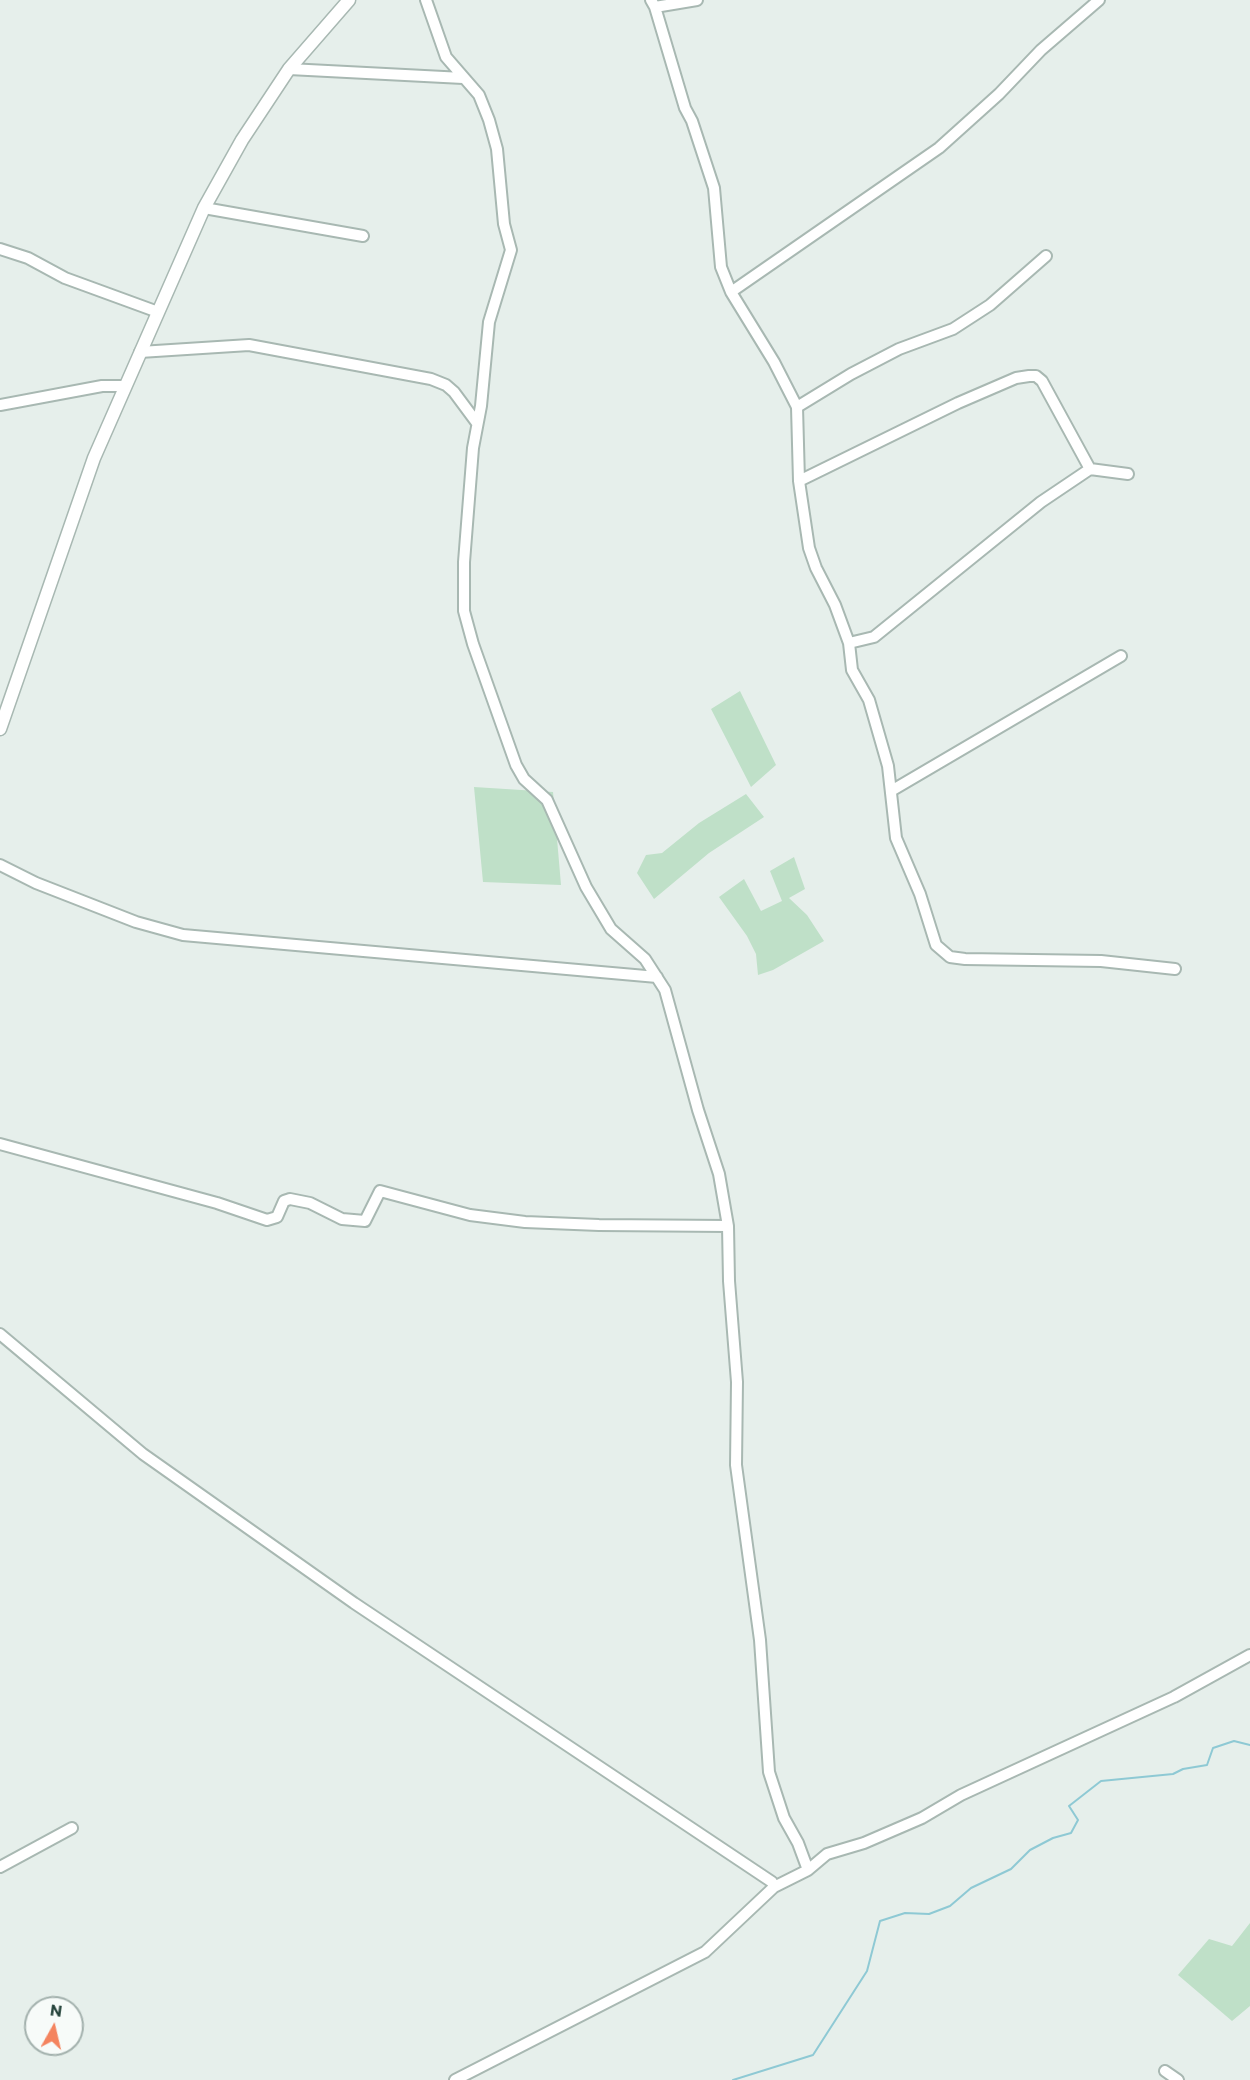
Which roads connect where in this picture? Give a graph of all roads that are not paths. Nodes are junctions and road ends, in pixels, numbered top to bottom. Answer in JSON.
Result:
{"nodes":[{"id":1,"x":349,"y":0,"type":"edge"},
{"id":2,"x":426,"y":0,"type":"edge"},
{"id":3,"x":698,"y":0,"type":"edge"},
{"id":4,"x":1099,"y":0,"type":"edge"},
{"id":5,"x":653,"y":4,"type":"edge"},
{"id":6,"x":289,"y":69,"type":"junction"},
{"id":7,"x":463,"y":78,"type":"junction"},
{"id":8,"x":204,"y":208,"type":"junction"},
{"id":9,"x":363,"y":236,"type":"dead end"},
{"id":10,"x":0,"y":249,"type":"edge"},
{"id":11,"x":1046,"y":256,"type":"dead end"},
{"id":12,"x":731,"y":292,"type":"junction"},
{"id":13,"x":158,"y":312,"type":"junction"},
{"id":14,"x":140,"y":352,"type":"junction"},
{"id":15,"x":125,"y":386,"type":"junction"},
{"id":16,"x":0,"y":405,"type":"edge"},
{"id":17,"x":797,"y":407,"type":"junction"},
{"id":18,"x":477,"y":423,"type":"junction"},
{"id":19,"x":1090,"y":469,"type":"junction"},
{"id":20,"x":1128,"y":474,"type":"dead end"},
{"id":21,"x":799,"y":481,"type":"junction"},
{"id":22,"x":849,"y":643,"type":"junction"},
{"id":23,"x":1121,"y":656,"type":"dead end"},
{"id":24,"x":0,"y":729,"type":"edge"},
{"id":25,"x":891,"y":791,"type":"junction"},
{"id":26,"x":0,"y":865,"type":"edge"},
{"id":27,"x":1175,"y":969,"type":"dead end"},
{"id":28,"x":657,"y":977,"type":"junction"},
{"id":29,"x":0,"y":1144,"type":"edge"},
{"id":30,"x":728,"y":1226,"type":"junction"},
{"id":31,"x":0,"y":1334,"type":"edge"},
{"id":32,"x":1250,"y":1655,"type":"edge"},
{"id":33,"x":72,"y":1828,"type":"dead end"},
{"id":34,"x":0,"y":1867,"type":"edge"},
{"id":35,"x":808,"y":1870,"type":"junction"},
{"id":36,"x":774,"y":1887,"type":"junction"},
{"id":37,"x":1165,"y":2071,"type":"dead end"},
{"id":38,"x":456,"y":2080,"type":"edge"},
{"id":39,"x":1178,"y":2080,"type":"edge"}],
"edges":[{"from":1,"to":6,"type":"street"},
{"from":2,"to":7,"type":"street"},
{"from":3,"to":5,"type":"street"},
{"from":4,"to":12,"type":"street"},
{"from":5,"to":12,"type":"street"},
{"from":6,"to":7,"type":"street"},
{"from":6,"to":8,"type":"street"},
{"from":7,"to":18,"type":"street"},
{"from":8,"to":9,"type":"street"},
{"from":8,"to":13,"type":"street"},
{"from":10,"to":13,"type":"street"},
{"from":11,"to":17,"type":"street"},
{"from":12,"to":17,"type":"street"},
{"from":13,"to":14,"type":"street"},
{"from":14,"to":15,"type":"street"},
{"from":14,"to":18,"type":"street"},
{"from":15,"to":16,"type":"street"},
{"from":15,"to":24,"type":"street"},
{"from":17,"to":21,"type":"street"},
{"from":18,"to":28,"type":"street"},
{"from":19,"to":20,"type":"street"},
{"from":19,"to":21,"type":"street"},
{"from":19,"to":22,"type":"street"},
{"from":21,"to":22,"type":"street"},
{"from":22,"to":25,"type":"street"},
{"from":23,"to":25,"type":"street"},
{"from":25,"to":27,"type":"street"},
{"from":26,"to":28,"type":"street"},
{"from":28,"to":30,"type":"street"},
{"from":29,"to":30,"type":"street"},
{"from":30,"to":35,"type":"street"},
{"from":31,"to":36,"type":"street"},
{"from":32,"to":35,"type":"street"},
{"from":33,"to":34,"type":"street"},
{"from":35,"to":36,"type":"street"},
{"from":36,"to":38,"type":"street"},
{"from":37,"to":39,"type":"street"}]}
